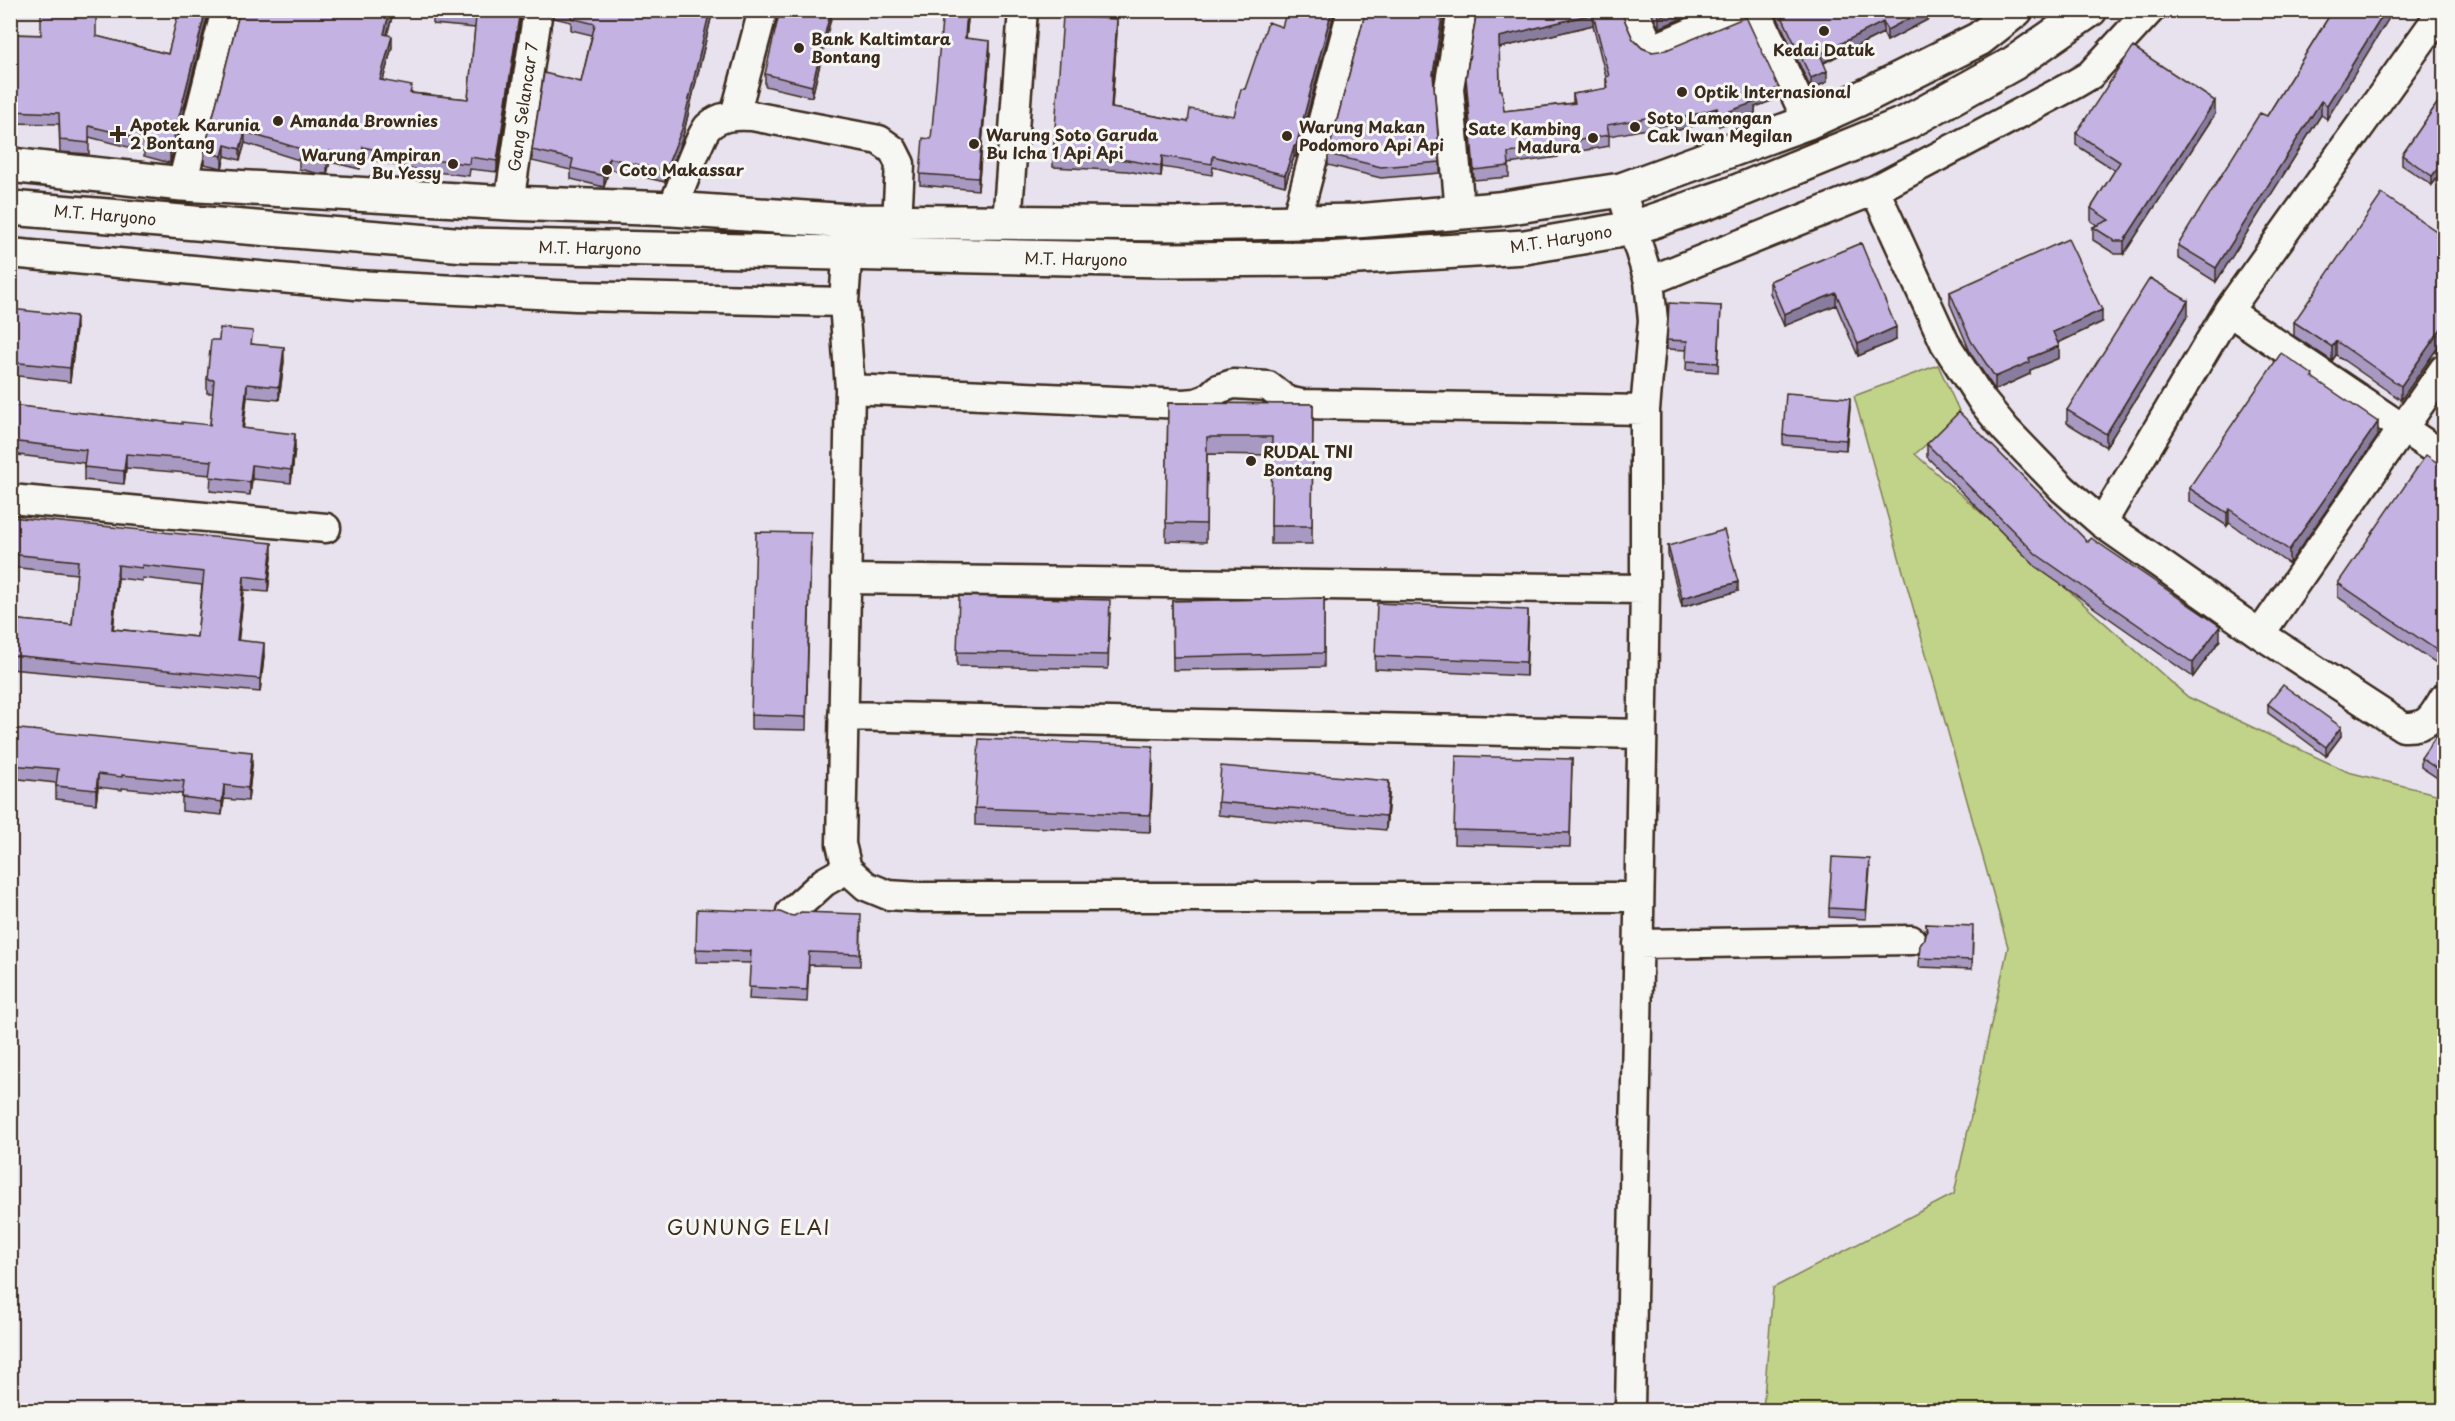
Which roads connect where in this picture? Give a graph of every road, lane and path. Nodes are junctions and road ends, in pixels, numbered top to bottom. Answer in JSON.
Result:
{"nodes":[{"id":1,"x":226,"y":10,"type":"edge"},
{"id":2,"x":538,"y":10,"type":"edge"},
{"id":3,"x":763,"y":10,"type":"edge"},
{"id":4,"x":1023,"y":10,"type":"edge"},
{"id":5,"x":1352,"y":10,"type":"edge"},
{"id":6,"x":1462,"y":10,"type":"edge"},
{"id":7,"x":1745,"y":10,"type":"edge"},
{"id":8,"x":1756,"y":10,"type":"edge"},
{"id":9,"x":2016,"y":10,"type":"edge"},
{"id":10,"x":2090,"y":10,"type":"edge"},
{"id":11,"x":2150,"y":10,"type":"edge"},
{"id":12,"x":2443,"y":10,"type":"edge"},
{"id":13,"x":1635,"y":14,"type":"dead end"},
{"id":14,"x":735,"y":115,"type":"junction"},
{"id":15,"x":1808,"y":122,"type":"junction"},
{"id":16,"x":10,"y":165,"type":"edge"},
{"id":17,"x":182,"y":184,"type":"junction"},
{"id":18,"x":1622,"y":190,"type":"junction"},
{"id":19,"x":1875,"y":190,"type":"junction"},
{"id":20,"x":509,"y":203,"type":"junction"},
{"id":21,"x":10,"y":208,"type":"edge"},
{"id":22,"x":672,"y":209,"type":"junction"},
{"id":23,"x":1460,"y":212,"type":"junction"},
{"id":24,"x":850,"y":221,"type":"junction"},
{"id":25,"x":897,"y":222,"type":"junction"},
{"id":26,"x":1296,"y":222,"type":"junction"},
{"id":27,"x":1007,"y":223,"type":"junction"},
{"id":28,"x":1633,"y":228,"type":"junction"},
{"id":29,"x":10,"y":252,"type":"edge"},
{"id":30,"x":848,"y":254,"type":"junction"},
{"id":31,"x":1649,"y":281,"type":"junction"},
{"id":32,"x":844,"y":302,"type":"junction"},
{"id":33,"x":2228,"y":311,"type":"junction"},
{"id":34,"x":2445,"y":369,"type":"edge"},
{"id":35,"x":850,"y":389,"type":"junction"},
{"id":36,"x":1645,"y":410,"type":"junction"},
{"id":37,"x":2403,"y":429,"type":"junction"},
{"id":38,"x":2445,"y":456,"type":"edge"},
{"id":39,"x":10,"y":499,"type":"edge"},
{"id":40,"x":2102,"y":523,"type":"junction"},
{"id":41,"x":326,"y":528,"type":"dead end"},
{"id":42,"x":846,"y":579,"type":"junction"},
{"id":43,"x":1645,"y":589,"type":"junction"},
{"id":44,"x":2260,"y":634,"type":"junction"},
{"id":45,"x":2445,"y":698,"type":"edge"},
{"id":46,"x":843,"y":716,"type":"junction"},
{"id":47,"x":1642,"y":734,"type":"junction"},
{"id":48,"x":847,"y":869,"type":"junction"},
{"id":49,"x":1639,"y":897,"type":"junction"},
{"id":50,"x":791,"y":912,"type":"dead end"},
{"id":51,"x":1911,"y":940,"type":"dead end"},
{"id":52,"x":1638,"y":944,"type":"junction"},
{"id":53,"x":1630,"y":1410,"type":"edge"}],
"edges":[{"from":1,"to":17,"type":"street"},
{"from":2,"to":20,"type":"street","name":"Gang Selancar 7"},
{"from":3,"to":14,"type":"street"},
{"from":4,"to":27,"type":"street"},
{"from":5,"to":26,"type":"street"},
{"from":6,"to":23,"type":"street"},
{"from":7,"to":13,"type":"street"},
{"from":8,"to":15,"type":"street"},
{"from":9,"to":15,"type":"main road"},
{"from":10,"to":28,"type":"main road","name":"M.T. Haryono"},
{"from":11,"to":19,"type":"street"},
{"from":12,"to":33,"type":"street"},
{"from":14,"to":22,"type":"street"},
{"from":14,"to":25,"type":"street"},
{"from":15,"to":18,"type":"main road"},
{"from":16,"to":17,"type":"main road"},
{"from":17,"to":20,"type":"main road"},
{"from":18,"to":23,"type":"main road"},
{"from":18,"to":28,"type":"street"},
{"from":19,"to":31,"type":"street"},
{"from":19,"to":40,"type":"street"},
{"from":20,"to":22,"type":"main road"},
{"from":21,"to":30,"type":"main road","name":"M.T. Haryono"},
{"from":22,"to":24,"type":"main road"},
{"from":23,"to":26,"type":"main road"},
{"from":24,"to":25,"type":"main road"},
{"from":24,"to":30,"type":"street"},
{"from":25,"to":27,"type":"main road"},
{"from":26,"to":27,"type":"main road"},
{"from":28,"to":30,"type":"main road","name":"M.T. Haryono"},
{"from":28,"to":31,"type":"street"},
{"from":29,"to":32,"type":"street"},
{"from":30,"to":32,"type":"street"},
{"from":31,"to":36,"type":"street"},
{"from":32,"to":35,"type":"street"},
{"from":33,"to":37,"type":"street"},
{"from":33,"to":40,"type":"street"},
{"from":34,"to":37,"type":"street"},
{"from":35,"to":36,"type":"street"},
{"from":35,"to":42,"type":"street"},
{"from":36,"to":43,"type":"street"},
{"from":37,"to":38,"type":"street"},
{"from":37,"to":44,"type":"street"},
{"from":39,"to":41,"type":"street"},
{"from":40,"to":44,"type":"street"},
{"from":42,"to":43,"type":"street"},
{"from":42,"to":46,"type":"street"},
{"from":43,"to":47,"type":"street"},
{"from":44,"to":45,"type":"street"},
{"from":46,"to":47,"type":"street"},
{"from":46,"to":48,"type":"street"},
{"from":47,"to":49,"type":"street"},
{"from":48,"to":49,"type":"street"},
{"from":48,"to":50,"type":"street"},
{"from":49,"to":52,"type":"street"},
{"from":51,"to":52,"type":"street"},
{"from":52,"to":53,"type":"street"}]}
